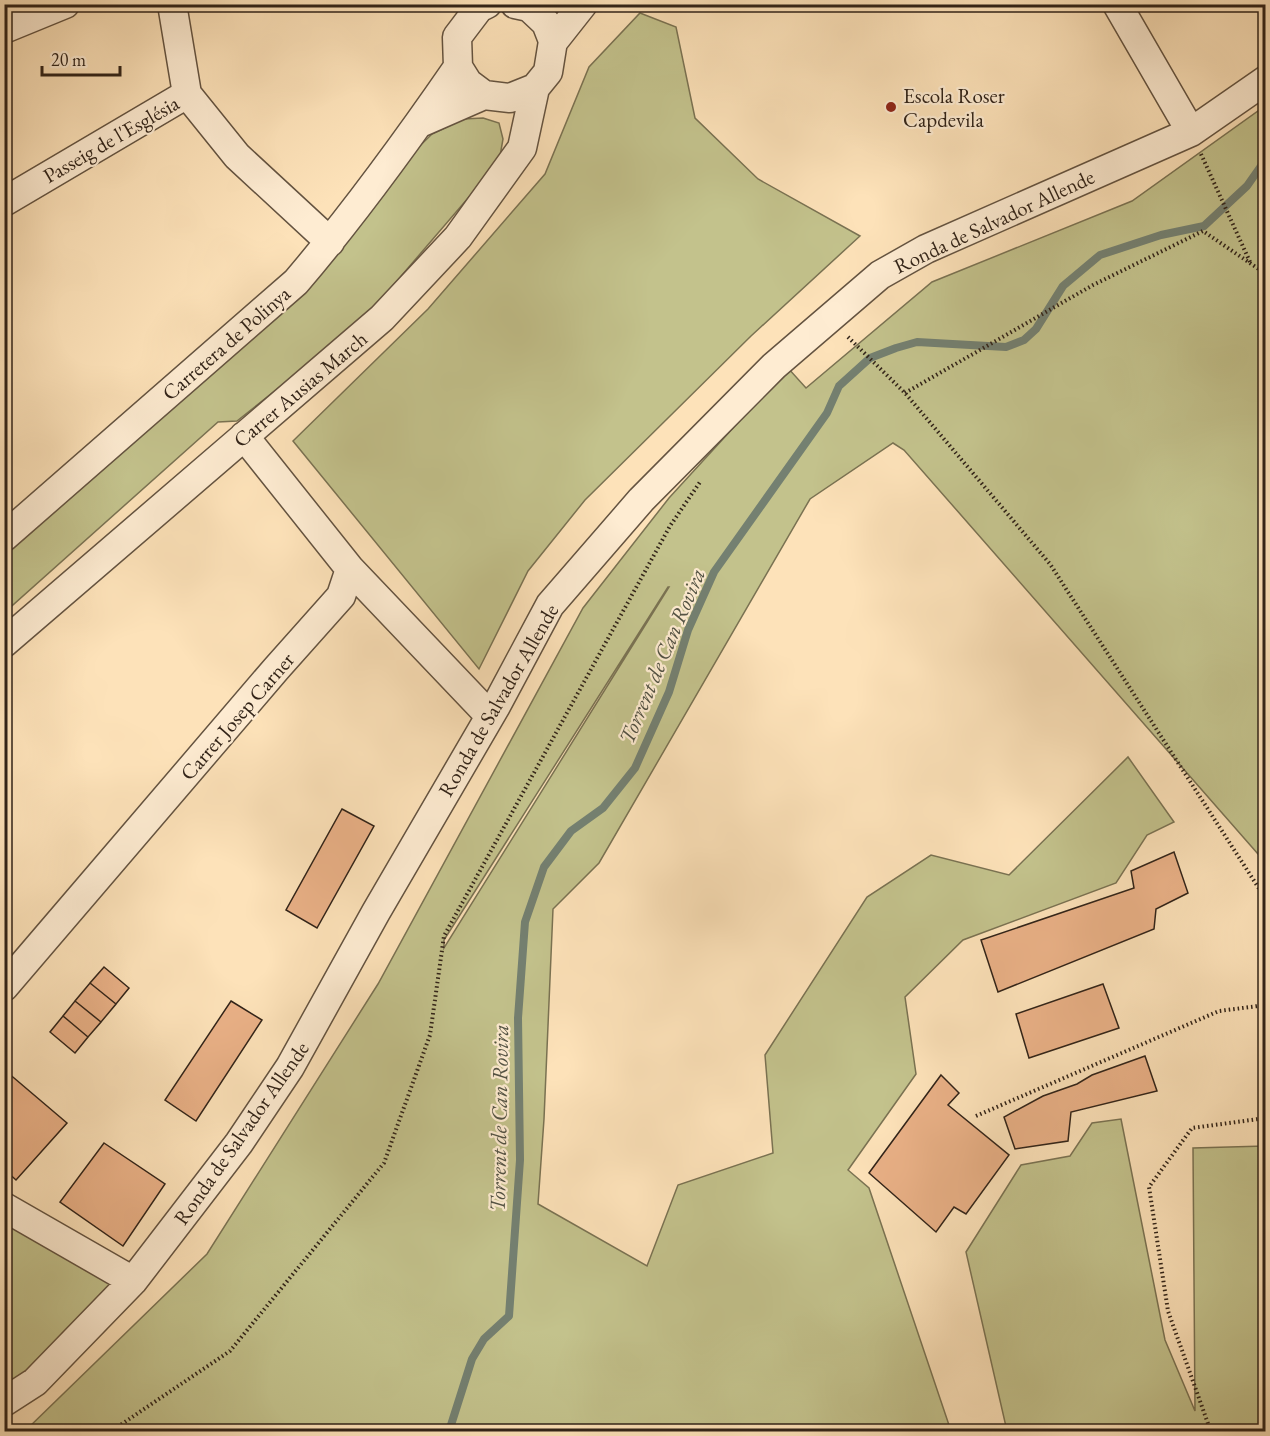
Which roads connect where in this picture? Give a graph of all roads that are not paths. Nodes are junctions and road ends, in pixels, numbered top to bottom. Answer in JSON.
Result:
{"nodes":[{"id":1,"x":65,"y":4,"type":"edge"},
{"id":2,"x":172,"y":4,"type":"edge"},
{"id":3,"x":583,"y":4,"type":"edge"},
{"id":4,"x":1117,"y":4,"type":"edge"},
{"id":5,"x":526,"y":5,"type":"edge"},
{"id":6,"x":480,"y":6,"type":"edge"},
{"id":7,"x":4,"y":29,"type":"edge"},
{"id":8,"x":553,"y":42,"type":"junction"},
{"id":9,"x":458,"y":67,"type":"junction"},
{"id":10,"x":1266,"y":80,"type":"edge"},
{"id":11,"x":535,"y":88,"type":"junction"},
{"id":12,"x":187,"y":94,"type":"junction"},
{"id":13,"x":484,"y":95,"type":"junction"},
{"id":14,"x":420,"y":123,"type":"junction"},
{"id":15,"x":1191,"y":132,"type":"junction"},
{"id":16,"x":4,"y":201,"type":"edge"},
{"id":17,"x":330,"y":242,"type":"junction"},
{"id":18,"x":244,"y":436,"type":"junction"},
{"id":19,"x":4,"y":537,"type":"edge"},
{"id":20,"x":350,"y":569,"type":"junction"},
{"id":21,"x":4,"y":643,"type":"edge"},
{"id":22,"x":490,"y":716,"type":"junction"},
{"id":23,"x":4,"y":987,"type":"edge"},
{"id":24,"x":4,"y":1207,"type":"edge"},
{"id":25,"x":134,"y":1281,"type":"junction"},
{"id":26,"x":4,"y":1402,"type":"edge"}],
"edges":[{"from":1,"to":7,"type":"street"},
{"from":2,"to":12,"type":"street"},
{"from":3,"to":8,"type":"street"},
{"from":4,"to":15,"type":"street"},
{"from":5,"to":8,"type":"street"},
{"from":6,"to":9,"type":"street"},
{"from":8,"to":11,"type":"street","name":"Carrer Ausias March"},
{"from":9,"to":13,"type":"street"},
{"from":9,"to":14,"type":"street","name":"Carretera de Polinya"},
{"from":10,"to":15,"type":"street","name":"Ronda de Salvador Allende"},
{"from":11,"to":13,"type":"street"},
{"from":11,"to":18,"type":"street","name":"Carrer Ausias March"},
{"from":12,"to":16,"type":"street","name":"Passeig de l'Església"},
{"from":12,"to":17,"type":"street"},
{"from":13,"to":14,"type":"street","name":"Carretera de Polinya"},
{"from":14,"to":17,"type":"street","name":"Carretera de Polinya"},
{"from":15,"to":22,"type":"street","name":"Ronda de Salvador Allende"},
{"from":17,"to":19,"type":"street","name":"Carretera de Polinya"},
{"from":18,"to":20,"type":"street"},
{"from":18,"to":21,"type":"street","name":"Carrer Ausias March"},
{"from":20,"to":22,"type":"street"},
{"from":20,"to":23,"type":"street","name":"Carrer Josep Carner"},
{"from":22,"to":25,"type":"street","name":"Ronda de Salvador Allende"},
{"from":24,"to":25,"type":"street"},
{"from":25,"to":26,"type":"street","name":"Ronda de Salvador Allende"}]}
